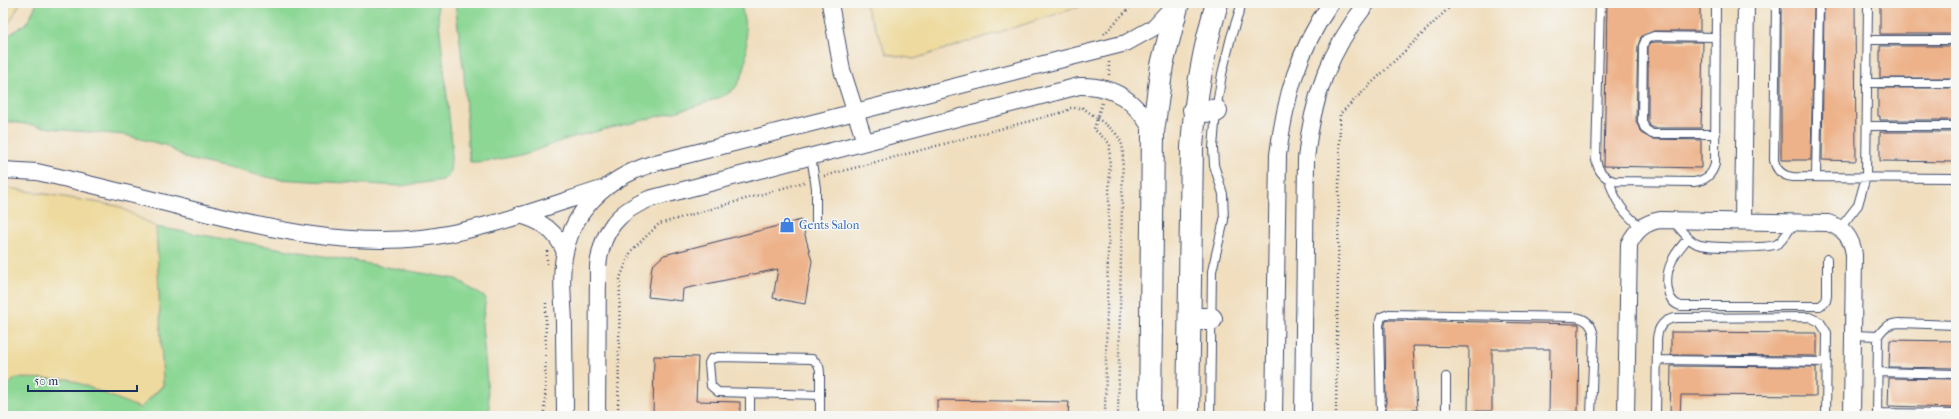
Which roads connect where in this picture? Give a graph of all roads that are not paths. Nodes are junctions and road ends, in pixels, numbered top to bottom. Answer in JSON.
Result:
{"nodes":[{"id":1,"x":830,"y":3,"type":"edge"},
{"id":2,"x":1177,"y":3,"type":"edge"},
{"id":3,"x":1217,"y":3,"type":"edge"},
{"id":4,"x":1242,"y":3,"type":"edge"},
{"id":5,"x":1332,"y":3,"type":"edge"},
{"id":6,"x":1367,"y":3,"type":"edge"},
{"id":7,"x":1600,"y":3,"type":"edge"},
{"id":8,"x":1716,"y":3,"type":"edge"},
{"id":9,"x":1746,"y":3,"type":"edge"},
{"id":10,"x":1776,"y":3,"type":"edge"},
{"id":11,"x":1818,"y":3,"type":"edge"},
{"id":12,"x":1868,"y":3,"type":"edge"},
{"id":13,"x":1716,"y":37,"type":"junction"},
{"id":14,"x":1868,"y":40,"type":"junction"},
{"id":15,"x":1956,"y":40,"type":"edge"},
{"id":16,"x":1956,"y":82,"type":"edge"},
{"id":17,"x":1867,"y":83,"type":"junction"},
{"id":18,"x":1194,"y":110,"type":"junction"},
{"id":19,"x":1216,"y":111,"type":"junction"},
{"id":20,"x":855,"y":113,"type":"junction"},
{"id":21,"x":1867,"y":126,"type":"junction"},
{"id":22,"x":1956,"y":126,"type":"edge"},
{"id":23,"x":1153,"y":132,"type":"junction"},
{"id":24,"x":1716,"y":134,"type":"junction"},
{"id":25,"x":865,"y":142,"type":"junction"},
{"id":26,"x":811,"y":156,"type":"junction"},
{"id":27,"x":3,"y":170,"type":"edge"},
{"id":28,"x":1816,"y":176,"type":"junction"},
{"id":29,"x":1866,"y":177,"type":"junction"},
{"id":30,"x":1956,"y":178,"type":"edge"},
{"id":31,"x":1609,"y":179,"type":"junction"},
{"id":32,"x":605,"y":187,"type":"junction"},
{"id":33,"x":519,"y":215,"type":"junction"},
{"id":34,"x":1672,"y":220,"type":"junction"},
{"id":35,"x":1743,"y":220,"type":"junction"},
{"id":36,"x":816,"y":221,"type":"dead end"},
{"id":37,"x":1794,"y":222,"type":"junction"},
{"id":38,"x":1641,"y":227,"type":"junction"},
{"id":39,"x":1840,"y":228,"type":"junction"},
{"id":40,"x":1688,"y":238,"type":"junction"},
{"id":41,"x":565,"y":252,"type":"junction"},
{"id":42,"x":1827,"y":259,"type":"dead end"},
{"id":43,"x":1190,"y":319,"type":"junction"},
{"id":44,"x":1211,"y":319,"type":"junction"},
{"id":45,"x":1956,"y":325,"type":"edge"},
{"id":46,"x":1853,"y":335,"type":"junction"},
{"id":47,"x":1878,"y":336,"type":"junction"},
{"id":48,"x":1657,"y":360,"type":"junction"},
{"id":49,"x":1827,"y":362,"type":"junction"},
{"id":50,"x":1878,"y":372,"type":"junction"},
{"id":51,"x":1956,"y":374,"type":"edge"},
{"id":52,"x":1446,"y":377,"type":"dead end"},
{"id":53,"x":750,"y":393,"type":"junction"},
{"id":54,"x":820,"y":395,"type":"junction"},
{"id":55,"x":1877,"y":414,"type":"edge"},
{"id":56,"x":1956,"y":414,"type":"edge"},
{"id":57,"x":565,"y":416,"type":"edge"},
{"id":58,"x":597,"y":416,"type":"edge"},
{"id":59,"x":750,"y":416,"type":"edge"},
{"id":60,"x":820,"y":416,"type":"edge"},
{"id":61,"x":1150,"y":416,"type":"edge"},
{"id":62,"x":1188,"y":416,"type":"edge"},
{"id":63,"x":1210,"y":416,"type":"edge"},
{"id":64,"x":1274,"y":416,"type":"edge"},
{"id":65,"x":1303,"y":416,"type":"edge"},
{"id":66,"x":1381,"y":416,"type":"edge"},
{"id":67,"x":1446,"y":416,"type":"edge"},
{"id":68,"x":1591,"y":416,"type":"edge"},
{"id":69,"x":1626,"y":416,"type":"edge"},
{"id":70,"x":1656,"y":416,"type":"edge"},
{"id":71,"x":1826,"y":416,"type":"edge"},
{"id":72,"x":1852,"y":416,"type":"edge"}],
"edges":[{"from":1,"to":20,"type":"street"},
{"from":2,"to":20,"type":"street"},
{"from":2,"to":23,"type":"street"},
{"from":3,"to":18,"type":"street"},
{"from":4,"to":19,"type":"lane"},
{"from":5,"to":64,"type":"street"},
{"from":6,"to":65,"type":"street"},
{"from":7,"to":31,"type":"lane"},
{"from":8,"to":13,"type":"lane"},
{"from":9,"to":35,"type":"street"},
{"from":10,"to":28,"type":"lane"},
{"from":11,"to":28,"type":"lane"},
{"from":12,"to":14,"type":"lane"},
{"from":13,"to":24,"type":"lane"},
{"from":13,"to":24,"type":"lane"},
{"from":14,"to":15,"type":"lane"},
{"from":14,"to":17,"type":"lane"},
{"from":16,"to":17,"type":"lane"},
{"from":17,"to":21,"type":"lane"},
{"from":18,"to":19,"type":"street"},
{"from":18,"to":43,"type":"street"},
{"from":19,"to":44,"type":"lane"},
{"from":20,"to":25,"type":"street"},
{"from":20,"to":32,"type":"street"},
{"from":21,"to":22,"type":"lane"},
{"from":21,"to":29,"type":"lane"},
{"from":23,"to":25,"type":"street"},
{"from":23,"to":61,"type":"street"},
{"from":24,"to":31,"type":"lane"},
{"from":25,"to":26,"type":"street"},
{"from":26,"to":36,"type":"lane"},
{"from":26,"to":58,"type":"street"},
{"from":27,"to":33,"type":"street"},
{"from":28,"to":29,"type":"lane"},
{"from":29,"to":30,"type":"lane"},
{"from":29,"to":39,"type":"lane"},
{"from":31,"to":38,"type":"lane"},
{"from":32,"to":33,"type":"street"},
{"from":32,"to":41,"type":"street"},
{"from":33,"to":41,"type":"street"},
{"from":34,"to":35,"type":"street"},
{"from":34,"to":38,"type":"street"},
{"from":34,"to":40,"type":"lane"},
{"from":35,"to":37,"type":"street"},
{"from":37,"to":39,"type":"street"},
{"from":37,"to":40,"type":"lane"},
{"from":38,"to":69,"type":"street"},
{"from":39,"to":46,"type":"street"},
{"from":40,"to":42,"type":"lane"},
{"from":41,"to":57,"type":"street"},
{"from":43,"to":44,"type":"street"},
{"from":43,"to":62,"type":"street"},
{"from":44,"to":63,"type":"lane"},
{"from":45,"to":47,"type":"lane"},
{"from":46,"to":47,"type":"lane"},
{"from":46,"to":72,"type":"street"},
{"from":47,"to":50,"type":"lane"},
{"from":48,"to":49,"type":"lane"},
{"from":48,"to":49,"type":"lane"},
{"from":48,"to":70,"type":"lane"},
{"from":49,"to":71,"type":"lane"},
{"from":50,"to":51,"type":"lane"},
{"from":50,"to":55,"type":"lane"},
{"from":52,"to":67,"type":"lane"},
{"from":53,"to":54,"type":"lane"},
{"from":53,"to":54,"type":"lane"},
{"from":53,"to":59,"type":"lane"},
{"from":54,"to":60,"type":"lane"},
{"from":55,"to":56,"type":"lane"},
{"from":66,"to":68,"type":"lane"}]}
